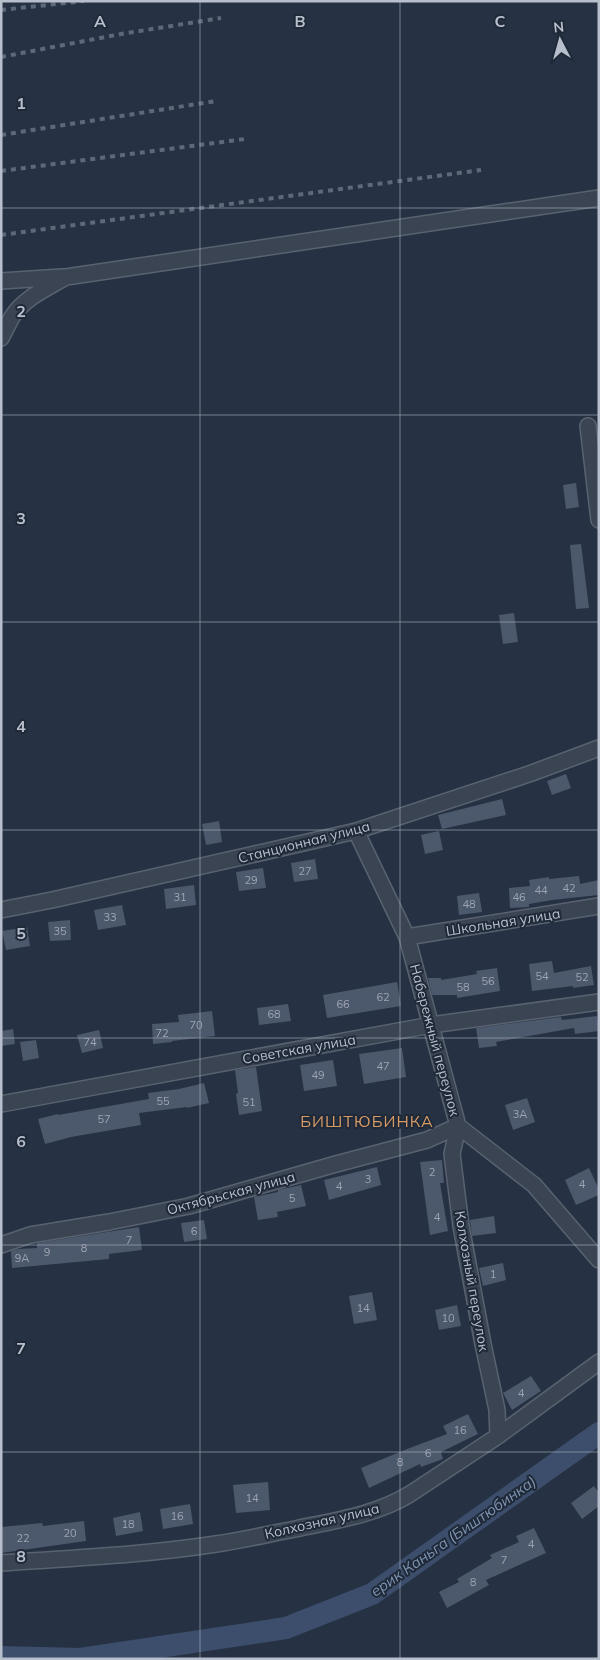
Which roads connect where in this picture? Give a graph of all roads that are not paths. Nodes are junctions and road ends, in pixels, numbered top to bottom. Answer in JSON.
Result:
{"nodes":[{"id":1,"x":599,"y":198,"type":"edge"},
{"id":2,"x":66,"y":277,"type":"junction"},
{"id":3,"x":1,"y":281,"type":"edge"},
{"id":4,"x":1,"y":338,"type":"edge"},
{"id":5,"x":588,"y":426,"type":"dead end"},
{"id":6,"x":597,"y":482,"type":"edge"},
{"id":7,"x":599,"y":520,"type":"edge"},
{"id":8,"x":599,"y":748,"type":"edge"},
{"id":9,"x":356,"y":831,"type":"junction"},
{"id":10,"x":599,"y":906,"type":"edge"},
{"id":11,"x":1,"y":910,"type":"edge"},
{"id":12,"x":407,"y":937,"type":"junction"},
{"id":13,"x":599,"y":1002,"type":"edge"},
{"id":14,"x":430,"y":1025,"type":"junction"},
{"id":15,"x":1,"y":1104,"type":"edge"},
{"id":16,"x":458,"y":1126,"type":"junction"},
{"id":17,"x":1,"y":1245,"type":"edge"},
{"id":18,"x":599,"y":1260,"type":"edge"},
{"id":19,"x":599,"y":1362,"type":"edge"},
{"id":20,"x":498,"y":1436,"type":"junction"},
{"id":21,"x":1,"y":1563,"type":"edge"}],
"edges":[{"from":1,"to":2,"type":"street"},
{"from":2,"to":3,"type":"street"},
{"from":2,"to":4,"type":"street"},
{"from":5,"to":6,"type":"street"},
{"from":6,"to":7,"type":"street"},
{"from":8,"to":9,"type":"street","name":"Станционная улица"},
{"from":9,"to":11,"type":"street","name":"Станционная улица"},
{"from":9,"to":12,"type":"street","name":"Набережный переулок"},
{"from":10,"to":12,"type":"street","name":"Школьная улица"},
{"from":12,"to":14,"type":"street","name":"Набережный переулок"},
{"from":13,"to":14,"type":"street","name":"Советская улица"},
{"from":14,"to":15,"type":"street","name":"Советская улица"},
{"from":14,"to":16,"type":"street","name":"Набережный переулок"},
{"from":16,"to":17,"type":"street","name":"Октябрьская улица"},
{"from":16,"to":18,"type":"street","name":"Набережный переулок"},
{"from":16,"to":20,"type":"street","name":"Колхозный переулок"},
{"from":19,"to":20,"type":"street","name":"Колхозная улица"},
{"from":20,"to":21,"type":"street","name":"Колхозная улица"}]}
